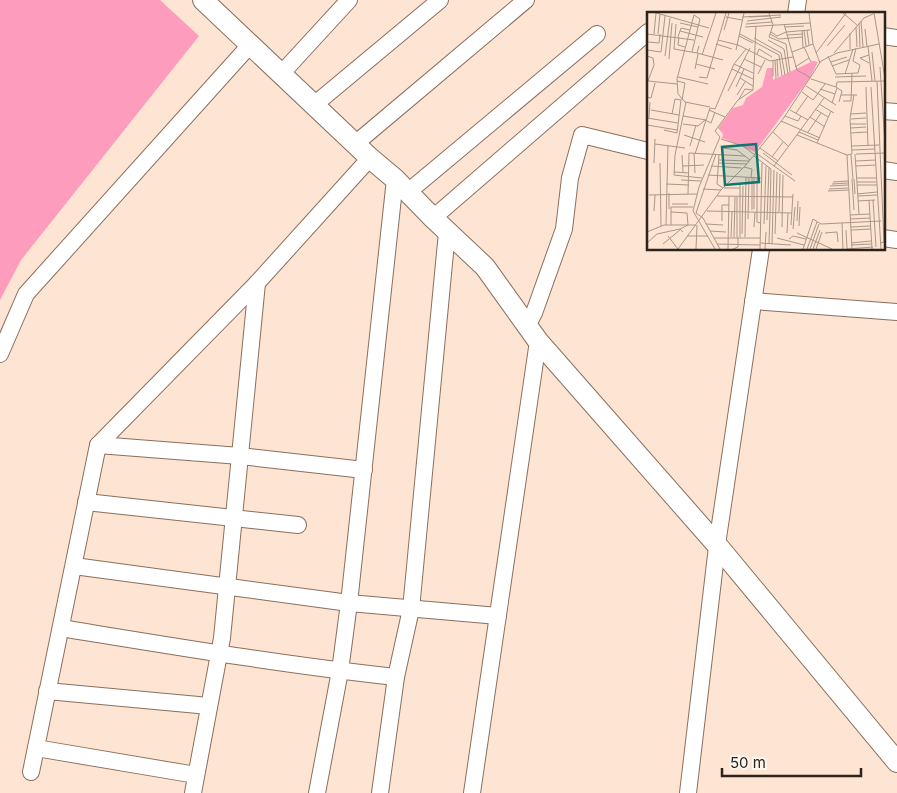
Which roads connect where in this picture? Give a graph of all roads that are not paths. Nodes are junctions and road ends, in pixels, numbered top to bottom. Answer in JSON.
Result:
{"nodes":[{"id":1,"x":349,"y":0,"type":"edge"},
{"id":2,"x":440,"y":0,"type":"edge"},
{"id":3,"x":526,"y":0,"type":"edge"},
{"id":4,"x":213,"y":3,"type":"edge"},
{"id":5,"x":647,"y":33,"type":"edge"},
{"id":6,"x":596,"y":34,"type":"dead end"},
{"id":7,"x":884,"y":36,"type":"edge"},
{"id":8,"x":897,"y":38,"type":"edge"},
{"id":9,"x":250,"y":45,"type":"junction"},
{"id":10,"x":281,"y":74,"type":"junction"},
{"id":11,"x":314,"y":105,"type":"junction"},
{"id":12,"x":884,"y":111,"type":"edge"},
{"id":13,"x":897,"y":112,"type":"edge"},
{"id":14,"x":355,"y":144,"type":"junction"},
{"id":15,"x":647,"y":151,"type":"edge"},
{"id":16,"x":370,"y":158,"type":"junction"},
{"id":17,"x":884,"y":170,"type":"edge"},
{"id":18,"x":897,"y":172,"type":"edge"},
{"id":19,"x":402,"y":186,"type":"junction"},
{"id":20,"x":440,"y":225,"type":"junction"},
{"id":21,"x":884,"y":238,"type":"edge"},
{"id":22,"x":897,"y":240,"type":"edge"},
{"id":23,"x":761,"y":250,"type":"edge"},
{"id":24,"x":257,"y":283,"type":"junction"},
{"id":25,"x":753,"y":301,"type":"junction"},
{"id":26,"x":897,"y":312,"type":"edge"},
{"id":27,"x":532,"y":334,"type":"junction"},
{"id":28,"x":0,"y":354,"type":"edge"},
{"id":29,"x":98,"y":445,"type":"junction"},
{"id":30,"x":240,"y":456,"type":"junction"},
{"id":31,"x":364,"y":470,"type":"junction"},
{"id":32,"x":86,"y":502,"type":"junction"},
{"id":33,"x":234,"y":518,"type":"junction"},
{"id":34,"x":298,"y":525,"type":"dead end"},
{"id":35,"x":717,"y":545,"type":"junction"},
{"id":36,"x":74,"y":566,"type":"junction"},
{"id":37,"x":228,"y":588,"type":"junction"},
{"id":38,"x":349,"y":603,"type":"junction"},
{"id":39,"x":411,"y":609,"type":"junction"},
{"id":40,"x":498,"y":616,"type":"junction"},
{"id":41,"x":61,"y":628,"type":"junction"},
{"id":42,"x":220,"y":654,"type":"junction"},
{"id":43,"x":340,"y":671,"type":"junction"},
{"id":44,"x":396,"y":677,"type":"junction"},
{"id":45,"x":48,"y":691,"type":"junction"},
{"id":46,"x":210,"y":706,"type":"junction"},
{"id":47,"x":36,"y":748,"type":"junction"},
{"id":48,"x":897,"y":762,"type":"edge"},
{"id":49,"x":31,"y":772,"type":"dead end"},
{"id":50,"x":196,"y":775,"type":"junction"},
{"id":51,"x":193,"y":793,"type":"edge"},
{"id":52,"x":317,"y":793,"type":"edge"},
{"id":53,"x":380,"y":793,"type":"edge"},
{"id":54,"x":472,"y":793,"type":"edge"},
{"id":55,"x":688,"y":793,"type":"edge"}],
"edges":[{"from":1,"to":10,"type":"street"},
{"from":2,"to":11,"type":"street"},
{"from":3,"to":14,"type":"street"},
{"from":4,"to":9,"type":"street"},
{"from":5,"to":20,"type":"street"},
{"from":6,"to":19,"type":"street"},
{"from":7,"to":8,"type":"street"},
{"from":9,"to":10,"type":"street"},
{"from":9,"to":28,"type":"street"},
{"from":10,"to":11,"type":"street"},
{"from":11,"to":14,"type":"street"},
{"from":12,"to":13,"type":"street"},
{"from":14,"to":16,"type":"street"},
{"from":15,"to":27,"type":"street"},
{"from":16,"to":19,"type":"street"},
{"from":16,"to":24,"type":"street"},
{"from":17,"to":18,"type":"street"},
{"from":19,"to":20,"type":"street"},
{"from":19,"to":31,"type":"street"},
{"from":20,"to":27,"type":"street"},
{"from":20,"to":39,"type":"street"},
{"from":21,"to":22,"type":"street"},
{"from":23,"to":25,"type":"street"},
{"from":24,"to":29,"type":"street"},
{"from":24,"to":30,"type":"street"},
{"from":25,"to":26,"type":"street"},
{"from":25,"to":35,"type":"street"},
{"from":27,"to":35,"type":"street"},
{"from":27,"to":40,"type":"street"},
{"from":29,"to":30,"type":"street"},
{"from":29,"to":32,"type":"street"},
{"from":30,"to":31,"type":"street"},
{"from":30,"to":33,"type":"street"},
{"from":31,"to":38,"type":"street"},
{"from":32,"to":33,"type":"street"},
{"from":32,"to":36,"type":"street"},
{"from":33,"to":34,"type":"street"},
{"from":33,"to":37,"type":"street"},
{"from":35,"to":48,"type":"street"},
{"from":35,"to":55,"type":"street"},
{"from":36,"to":37,"type":"street"},
{"from":36,"to":41,"type":"street"},
{"from":37,"to":38,"type":"street"},
{"from":37,"to":42,"type":"street"},
{"from":38,"to":39,"type":"street"},
{"from":38,"to":43,"type":"street"},
{"from":39,"to":40,"type":"street"},
{"from":39,"to":44,"type":"street"},
{"from":40,"to":54,"type":"street"},
{"from":41,"to":42,"type":"street"},
{"from":41,"to":45,"type":"street"},
{"from":42,"to":43,"type":"street"},
{"from":42,"to":46,"type":"street"},
{"from":43,"to":44,"type":"street"},
{"from":43,"to":52,"type":"street"},
{"from":44,"to":53,"type":"street"},
{"from":45,"to":46,"type":"street"},
{"from":45,"to":47,"type":"street"},
{"from":46,"to":50,"type":"street"},
{"from":47,"to":49,"type":"street"},
{"from":47,"to":50,"type":"street"},
{"from":50,"to":51,"type":"street"}]}
